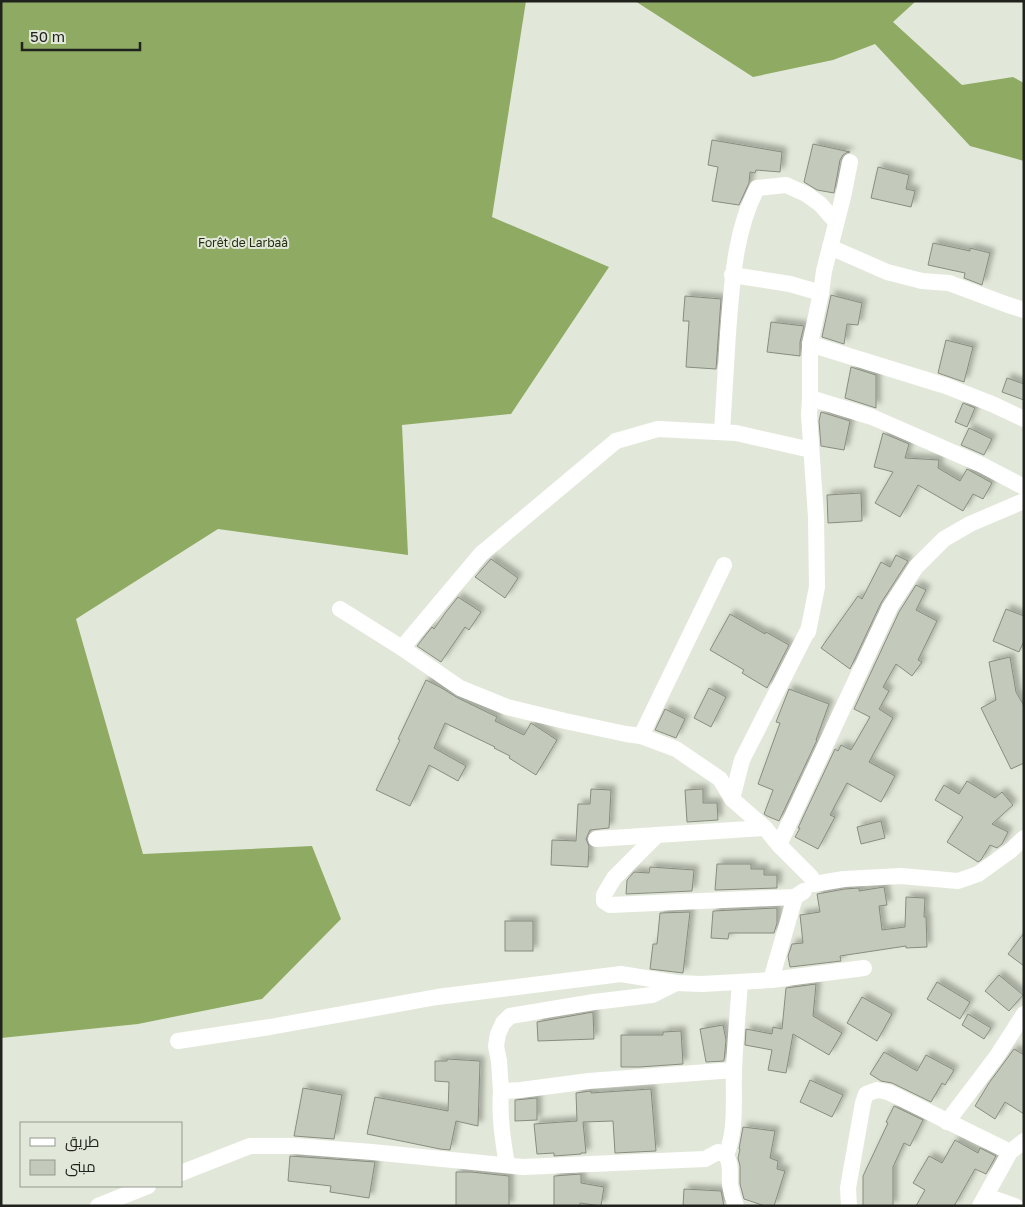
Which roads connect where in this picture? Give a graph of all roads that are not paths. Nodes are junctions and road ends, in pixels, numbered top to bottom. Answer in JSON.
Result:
{"nodes":[{"id":1,"x":850,"y":162,"type":"dead end"},
{"id":2,"x":836,"y":222,"type":"junction"},
{"id":3,"x":830,"y":247,"type":"junction"},
{"id":4,"x":732,"y":274,"type":"junction"},
{"id":5,"x":822,"y":293,"type":"junction"},
{"id":6,"x":1024,"y":310,"type":"edge"},
{"id":7,"x":810,"y":344,"type":"junction"},
{"id":8,"x":810,"y":398,"type":"junction"},
{"id":9,"x":1024,"y":419,"type":"edge"},
{"id":10,"x":722,"y":432,"type":"junction"},
{"id":11,"x":811,"y":450,"type":"junction"},
{"id":12,"x":1024,"y":486,"type":"edge"},
{"id":13,"x":1024,"y":501,"type":"edge"},
{"id":14,"x":724,"y":565,"type":"dead end"},
{"id":15,"x":340,"y":608,"type":"dead end"},
{"id":16,"x":402,"y":648,"type":"junction"},
{"id":17,"x":641,"y":736,"type":"junction"},
{"id":18,"x":732,"y":799,"type":"junction"},
{"id":19,"x":766,"y":828,"type":"junction"},
{"id":20,"x":657,"y":835,"type":"junction"},
{"id":21,"x":1024,"y":838,"type":"edge"},
{"id":22,"x":596,"y":839,"type":"dead end"},
{"id":23,"x":779,"y":845,"type":"junction"},
{"id":24,"x":814,"y":884,"type":"junction"},
{"id":25,"x":795,"y":897,"type":"junction"},
{"id":26,"x":864,"y":968,"type":"dead end"},
{"id":27,"x":771,"y":980,"type":"junction"},
{"id":28,"x":740,"y":982,"type":"junction"},
{"id":29,"x":676,"y":983,"type":"junction"},
{"id":30,"x":1024,"y":1014,"type":"edge"},
{"id":31,"x":178,"y":1041,"type":"dead end"},
{"id":32,"x":734,"y":1070,"type":"junction"},
{"id":33,"x":501,"y":1091,"type":"junction"},
{"id":34,"x":947,"y":1122,"type":"junction"},
{"id":35,"x":1024,"y":1141,"type":"edge"},
{"id":36,"x":1010,"y":1152,"type":"junction"},
{"id":37,"x":726,"y":1155,"type":"junction"},
{"id":38,"x":506,"y":1165,"type":"junction"},
{"id":39,"x":182,"y":1173,"type":"edge"},
{"id":40,"x":146,"y":1187,"type":"edge"},
{"id":41,"x":983,"y":1201,"type":"edge"},
{"id":42,"x":98,"y":1206,"type":"edge"},
{"id":43,"x":736,"y":1206,"type":"edge"},
{"id":44,"x":849,"y":1206,"type":"edge"},
{"id":45,"x":1015,"y":1206,"type":"edge"}],
"edges":[{"from":1,"to":2,"type":"street"},
{"from":2,"to":3,"type":"street"},
{"from":2,"to":4,"type":"street"},
{"from":3,"to":5,"type":"street"},
{"from":3,"to":6,"type":"street"},
{"from":4,"to":5,"type":"street"},
{"from":4,"to":10,"type":"street"},
{"from":5,"to":7,"type":"street"},
{"from":7,"to":8,"type":"street"},
{"from":7,"to":9,"type":"street"},
{"from":8,"to":11,"type":"street"},
{"from":8,"to":12,"type":"street"},
{"from":10,"to":11,"type":"street"},
{"from":10,"to":16,"type":"street"},
{"from":11,"to":18,"type":"street"},
{"from":13,"to":23,"type":"street"},
{"from":14,"to":17,"type":"street"},
{"from":15,"to":16,"type":"street"},
{"from":16,"to":17,"type":"street"},
{"from":17,"to":18,"type":"street"},
{"from":18,"to":19,"type":"street"},
{"from":19,"to":20,"type":"street"},
{"from":19,"to":23,"type":"street"},
{"from":20,"to":22,"type":"street"},
{"from":20,"to":25,"type":"street"},
{"from":21,"to":24,"type":"street"},
{"from":23,"to":24,"type":"street"},
{"from":24,"to":25,"type":"street"},
{"from":25,"to":27,"type":"street"},
{"from":26,"to":27,"type":"street"},
{"from":27,"to":28,"type":"street"},
{"from":28,"to":29,"type":"street"},
{"from":28,"to":32,"type":"street"},
{"from":29,"to":31,"type":"street"},
{"from":29,"to":33,"type":"street"},
{"from":30,"to":34,"type":"street"},
{"from":32,"to":33,"type":"street"},
{"from":32,"to":37,"type":"street"},
{"from":33,"to":38,"type":"street"},
{"from":34,"to":36,"type":"street"},
{"from":34,"to":44,"type":"street"},
{"from":35,"to":36,"type":"street"},
{"from":36,"to":41,"type":"street"},
{"from":37,"to":38,"type":"street"},
{"from":37,"to":43,"type":"street"},
{"from":38,"to":39,"type":"street"},
{"from":40,"to":42,"type":"street"},
{"from":41,"to":45,"type":"street"}]}
